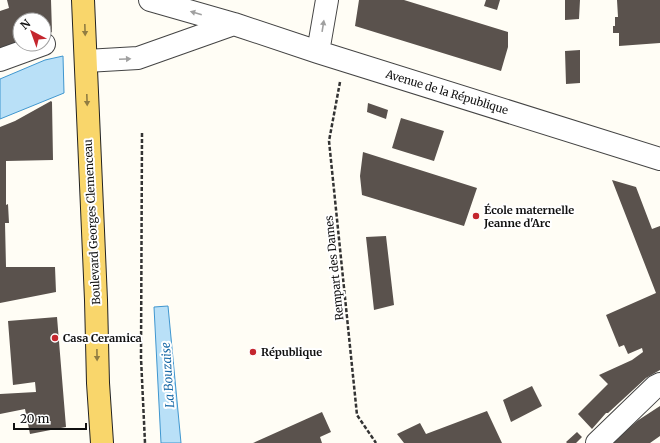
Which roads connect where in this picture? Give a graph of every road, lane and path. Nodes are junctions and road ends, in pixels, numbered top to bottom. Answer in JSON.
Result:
{"nodes":[{"id":1,"x":83,"y":0,"type":"edge"},
{"id":2,"x":150,"y":0,"type":"edge"},
{"id":3,"x":327,"y":0,"type":"edge"},
{"id":4,"x":234,"y":24,"type":"junction"},
{"id":5,"x":22,"y":52,"type":"edge"},
{"id":6,"x":318,"y":52,"type":"junction"},
{"id":7,"x":0,"y":60,"type":"edge"},
{"id":8,"x":86,"y":61,"type":"junction"},
{"id":9,"x":339,"y":85,"type":"dead end"},
{"id":10,"x":142,"y":133,"type":"dead end"},
{"id":11,"x":660,"y":159,"type":"edge"},
{"id":12,"x":660,"y":384,"type":"edge"},
{"id":13,"x":102,"y":443,"type":"edge"},
{"id":14,"x":145,"y":443,"type":"edge"},
{"id":15,"x":376,"y":443,"type":"edge"},
{"id":16,"x":597,"y":443,"type":"edge"}],
"edges":[{"from":1,"to":8,"type":"main road","name":"Boulevard Georges Clemenceau","one_way":true},
{"from":4,"to":2,"type":"street","name":"Avenue de la République","one_way":true},
{"from":6,"to":3,"type":"street","one_way":true},
{"from":4,"to":6,"type":"street","name":"Avenue de la République"},
{"from":8,"to":4,"type":"street","one_way":true},
{"from":5,"to":7,"type":"street"},
{"from":6,"to":11,"type":"street","name":"Avenue de la République"},
{"from":8,"to":13,"type":"main road","name":"Boulevard Georges Clemenceau","one_way":true},
{"from":9,"to":15,"type":"path","name":"Rempart des Dames"},
{"from":10,"to":14,"type":"path"},
{"from":12,"to":16,"type":"street"}]}
